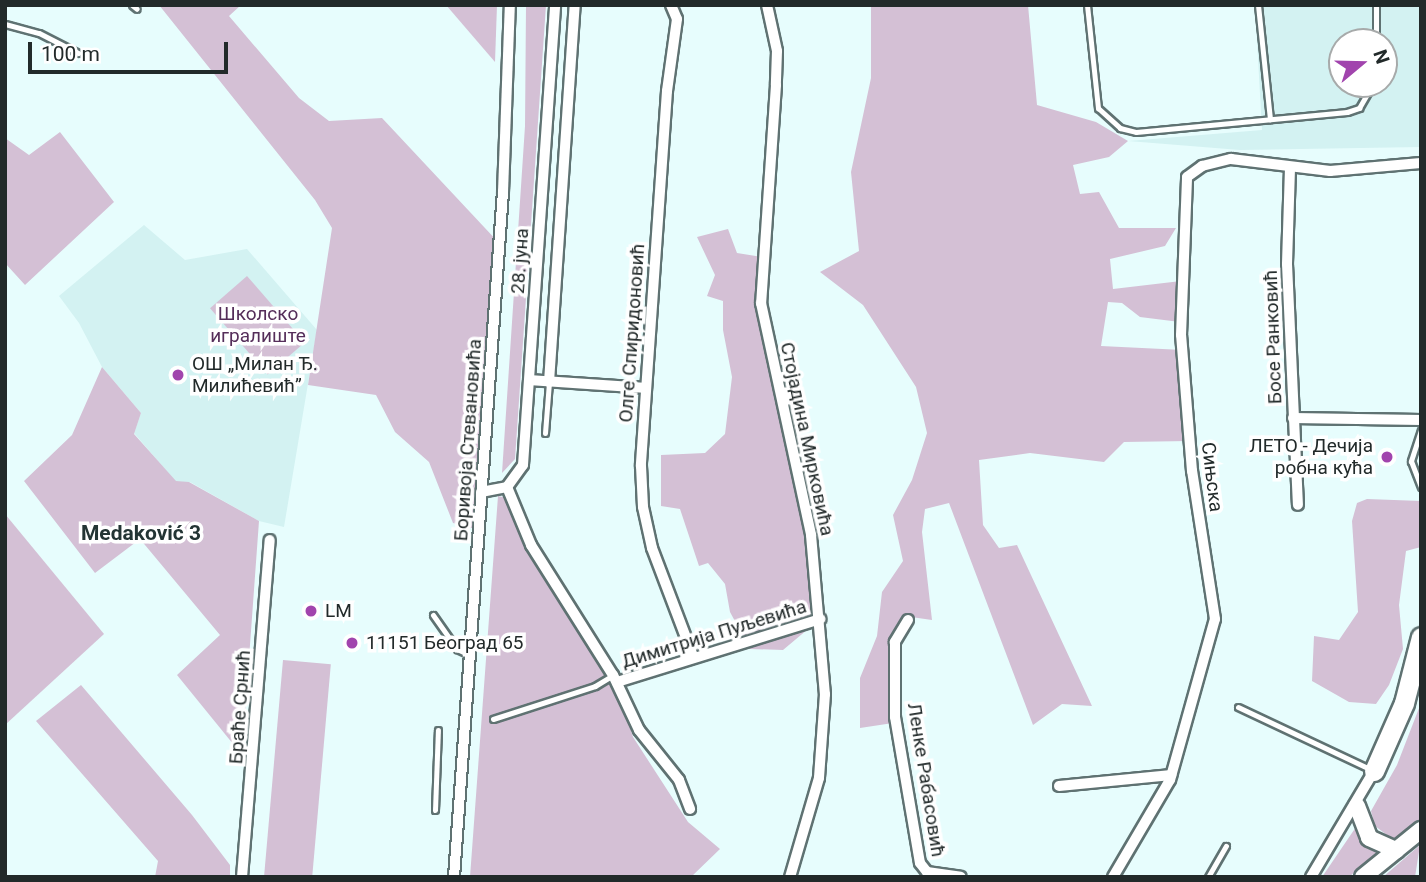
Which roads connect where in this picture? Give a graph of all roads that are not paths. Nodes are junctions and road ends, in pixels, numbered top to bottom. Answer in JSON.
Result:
{"nodes":[{"id":1,"x":510,"y":5,"type":"edge"},
{"id":2,"x":555,"y":5,"type":"edge"},
{"id":3,"x":575,"y":5,"type":"edge"},
{"id":4,"x":671,"y":5,"type":"edge"},
{"id":5,"x":767,"y":5,"type":"edge"},
{"id":6,"x":1087,"y":5,"type":"edge"},
{"id":7,"x":1258,"y":5,"type":"edge"},
{"id":8,"x":1377,"y":5,"type":"edge"},
{"id":9,"x":5,"y":24,"type":"edge"},
{"id":10,"x":1376,"y":28,"type":"edge"},
{"id":11,"x":78,"y":53,"type":"dead end"},
{"id":12,"x":1365,"y":98,"type":"edge"},
{"id":13,"x":1270,"y":119,"type":"junction"},
{"id":14,"x":1421,"y":163,"type":"edge"},
{"id":15,"x":1290,"y":169,"type":"junction"},
{"id":16,"x":530,"y":380,"type":"junction"},
{"id":17,"x":549,"y":382,"type":"junction"},
{"id":18,"x":646,"y":388,"type":"junction"},
{"id":19,"x":1293,"y":418,"type":"junction"},
{"id":20,"x":1421,"y":420,"type":"edge"},
{"id":21,"x":1421,"y":430,"type":"edge"},
{"id":22,"x":545,"y":433,"type":"dead end"},
{"id":23,"x":507,"y":487,"type":"junction"},
{"id":24,"x":1421,"y":487,"type":"edge"},
{"id":25,"x":481,"y":492,"type":"junction"},
{"id":26,"x":1298,"y":505,"type":"dead end"},
{"id":27,"x":271,"y":540,"type":"dead end"},
{"id":28,"x":433,"y":615,"type":"dead end"},
{"id":29,"x":820,"y":619,"type":"junction"},
{"id":30,"x":908,"y":620,"type":"dead end"},
{"id":31,"x":1421,"y":637,"type":"edge"},
{"id":32,"x":470,"y":655,"type":"junction"},
{"id":33,"x":693,"y":656,"type":"junction"},
{"id":34,"x":615,"y":678,"type":"junction"},
{"id":35,"x":1238,"y":707,"type":"dead end"},
{"id":36,"x":493,"y":719,"type":"dead end"},
{"id":37,"x":438,"y":730,"type":"dead end"},
{"id":38,"x":1374,"y":771,"type":"junction"},
{"id":39,"x":1171,"y":775,"type":"junction"},
{"id":40,"x":1059,"y":786,"type":"dead end"},
{"id":41,"x":1357,"y":806,"type":"junction"},
{"id":42,"x":690,"y":809,"type":"dead end"},
{"id":43,"x":435,"y":810,"type":"dead end"},
{"id":44,"x":1421,"y":830,"type":"edge"},
{"id":45,"x":1226,"y":846,"type":"dead end"},
{"id":46,"x":1396,"y":850,"type":"junction"},
{"id":47,"x":242,"y":877,"type":"edge"},
{"id":48,"x":454,"y":877,"type":"edge"},
{"id":49,"x":790,"y":877,"type":"edge"},
{"id":50,"x":961,"y":877,"type":"edge"},
{"id":51,"x":1113,"y":877,"type":"edge"},
{"id":52,"x":1208,"y":877,"type":"edge"},
{"id":53,"x":1311,"y":877,"type":"edge"},
{"id":54,"x":1363,"y":877,"type":"edge"}],
"edges":[{"from":1,"to":25,"type":"street","name":"Боривоја Стевановића"},
{"from":2,"to":16,"type":"street","name":"28. јуна"},
{"from":3,"to":17,"type":"street","name":"28. јуна"},
{"from":4,"to":18,"type":"street","name":"Олге Спиридоновић"},
{"from":5,"to":29,"type":"street","name":"Стојадина Мирковића"},
{"from":6,"to":13,"type":"lane"},
{"from":7,"to":13,"type":"lane"},
{"from":8,"to":10,"type":"lane"},
{"from":9,"to":11,"type":"lane"},
{"from":12,"to":13,"type":"lane"},
{"from":14,"to":15,"type":"street"},
{"from":15,"to":19,"type":"street","name":"Босе Ранковић"},
{"from":15,"to":39,"type":"street","name":"Сињска"},
{"from":16,"to":17,"type":"street"},
{"from":16,"to":23,"type":"street","name":"28. јуна"},
{"from":17,"to":18,"type":"street"},
{"from":17,"to":22,"type":"lane","name":"28. јуна"},
{"from":18,"to":33,"type":"street","name":"Олге Спиридоновић"},
{"from":19,"to":20,"type":"street"},
{"from":19,"to":26,"type":"street","name":"Босе Ранковић"},
{"from":21,"to":24,"type":"lane"},
{"from":23,"to":25,"type":"street"},
{"from":23,"to":34,"type":"street","name":"Димитрија Пуљевића"},
{"from":25,"to":32,"type":"street","name":"Боривоја Стевановића"},
{"from":27,"to":47,"type":"street","name":"Браће Срнић"},
{"from":28,"to":32,"type":"lane"},
{"from":29,"to":33,"type":"street","name":"Димитрија Пуљевића"},
{"from":29,"to":49,"type":"street","name":"Стојадина Мирковића"},
{"from":30,"to":50,"type":"street","name":"Ленке Рабасовић"},
{"from":31,"to":38,"type":"highway"},
{"from":32,"to":48,"type":"street","name":"Боривоја Стевановића"},
{"from":33,"to":34,"type":"street","name":"Димитрија Пуљевића"},
{"from":34,"to":36,"type":"lane"},
{"from":34,"to":42,"type":"street","name":"Димитрија Пуљевића"},
{"from":35,"to":38,"type":"lane"},
{"from":37,"to":43,"type":"lane"},
{"from":38,"to":41,"type":"street"},
{"from":39,"to":40,"type":"street"},
{"from":39,"to":51,"type":"street","name":"Сињска"},
{"from":41,"to":46,"type":"street"},
{"from":41,"to":53,"type":"street"},
{"from":44,"to":46,"type":"street"},
{"from":45,"to":52,"type":"lane"},
{"from":46,"to":54,"type":"street"}]}
